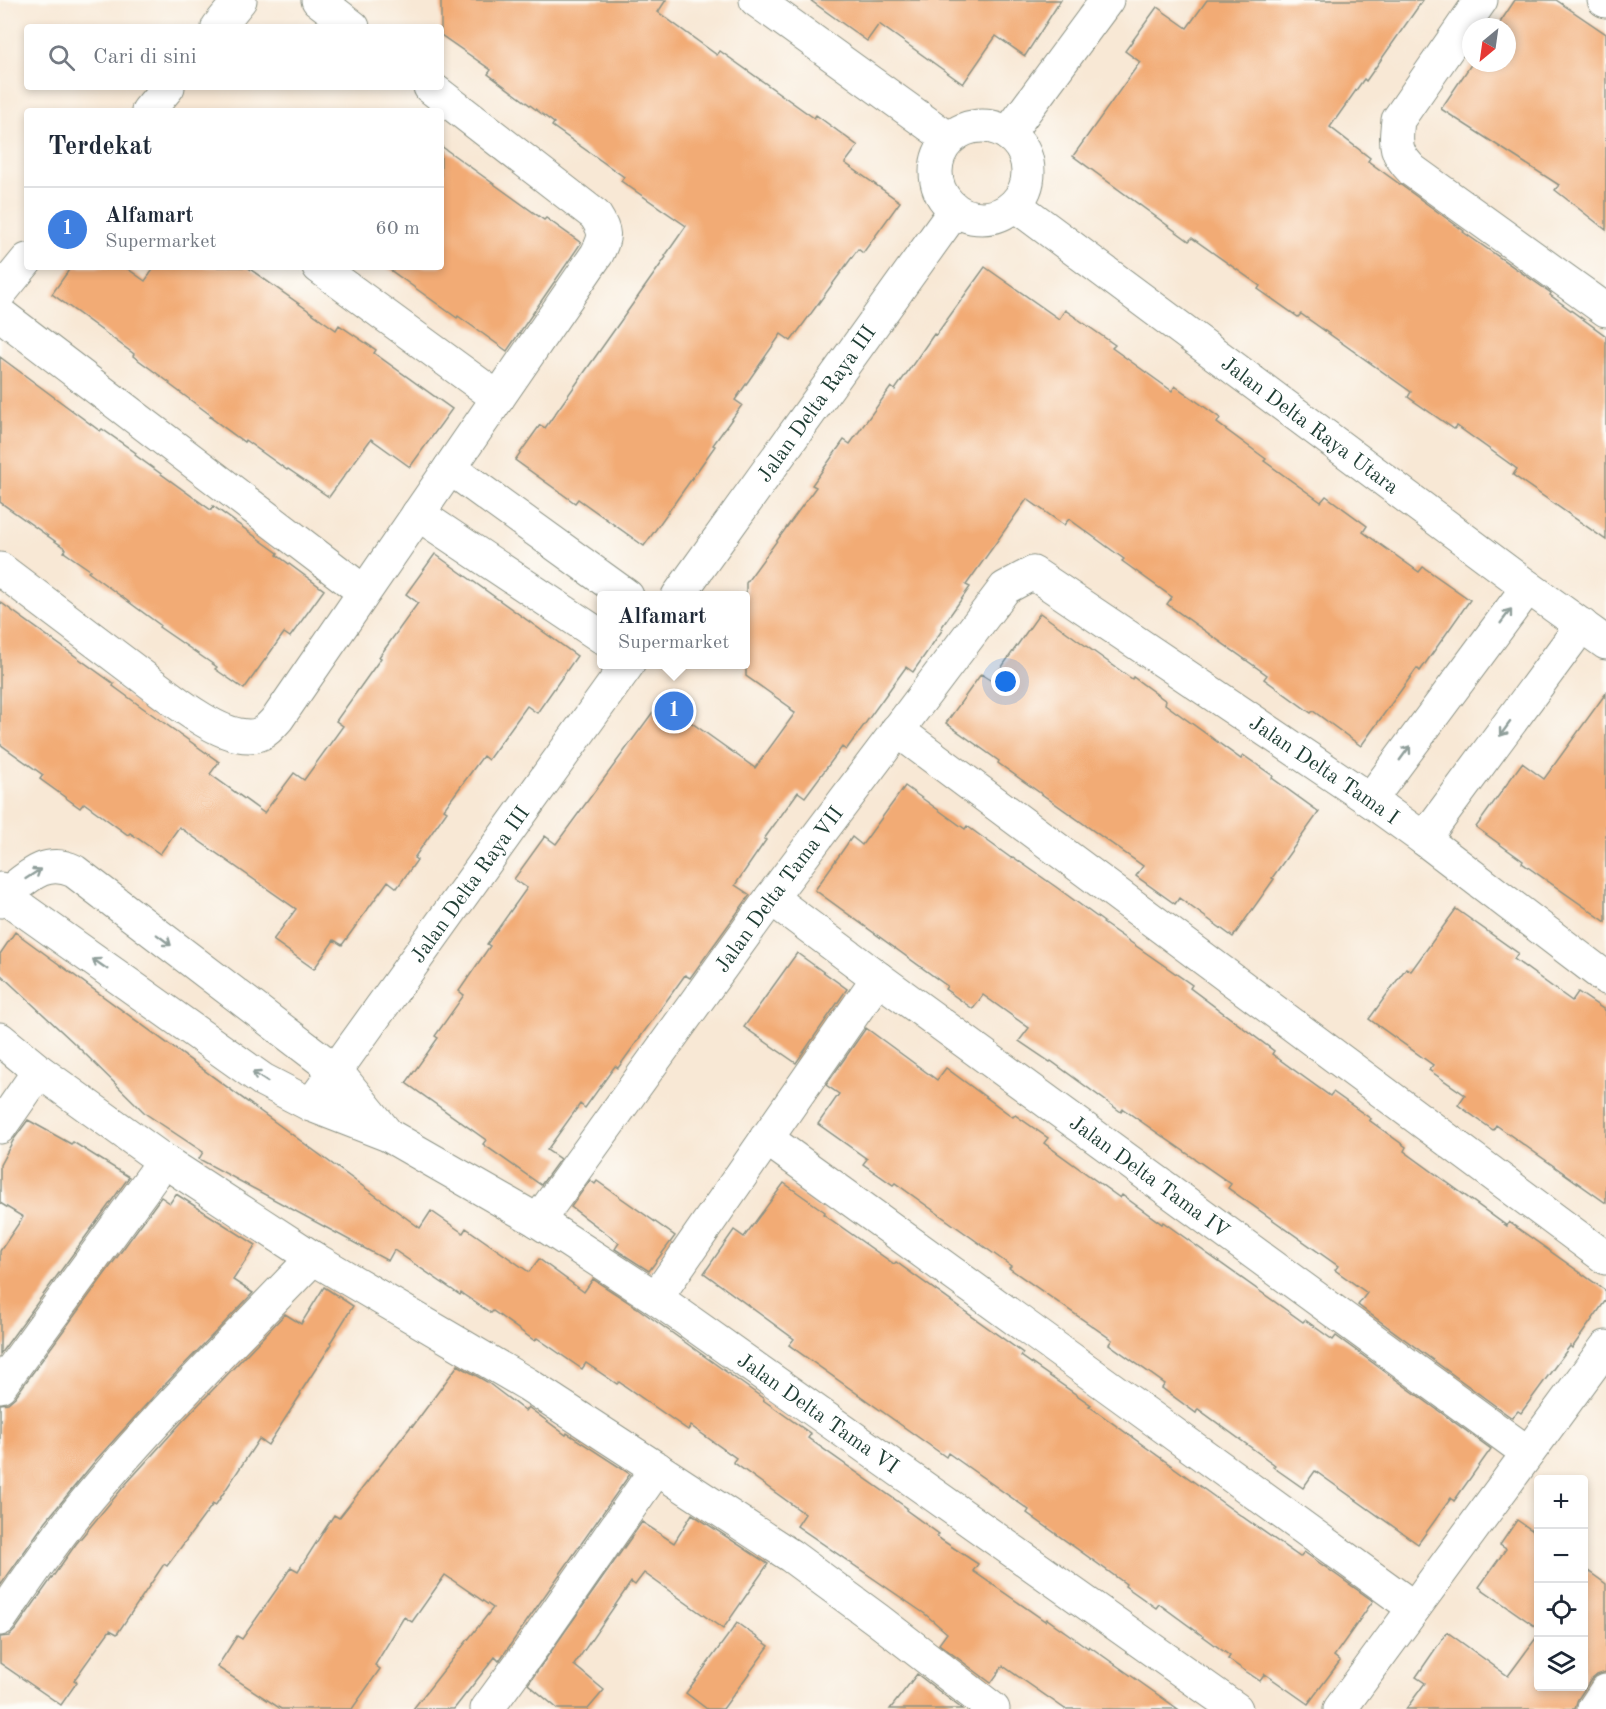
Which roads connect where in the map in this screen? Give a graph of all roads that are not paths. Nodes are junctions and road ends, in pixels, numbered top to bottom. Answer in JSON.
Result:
{"nodes":[{"id":1,"x":240,"y":0,"type":"edge"},
{"id":2,"x":318,"y":0,"type":"edge"},
{"id":3,"x":756,"y":0,"type":"edge"},
{"id":4,"x":1107,"y":0,"type":"edge"},
{"id":5,"x":1481,"y":0,"type":"edge"},
{"id":6,"x":220,"y":24,"type":"edge"},
{"id":7,"x":349,"y":24,"type":"edge"},
{"id":8,"x":166,"y":90,"type":"edge"},
{"id":9,"x":434,"y":90,"type":"edge"},
{"id":10,"x":150,"y":108,"type":"edge"},
{"id":11,"x":1008,"y":134,"type":"junction"},
{"id":12,"x":948,"y":139,"type":"junction"},
{"id":13,"x":1015,"y":205,"type":"junction"},
{"id":14,"x":955,"y":210,"type":"junction"},
{"id":15,"x":24,"y":264,"type":"edge"},
{"id":16,"x":323,"y":270,"type":"edge"},
{"id":17,"x":0,"y":293,"type":"edge"},
{"id":18,"x":1606,"y":310,"type":"edge"},
{"id":19,"x":0,"y":314,"type":"edge"},
{"id":20,"x":498,"y":398,"type":"junction"},
{"id":21,"x":450,"y":468,"type":"junction"},
{"id":22,"x":418,"y":514,"type":"junction"},
{"id":23,"x":0,"y":569,"type":"edge"},
{"id":24,"x":1033,"y":573,"type":"joint"},
{"id":25,"x":1528,"y":587,"type":"junction"},
{"id":26,"x":620,"y":591,"type":"edge"},
{"id":27,"x":682,"y":591,"type":"edge"},
{"id":28,"x":364,"y":592,"type":"junction"},
{"id":29,"x":597,"y":634,"type":"edge"},
{"id":30,"x":1594,"y":634,"type":"edge"},
{"id":31,"x":624,"y":669,"type":"edge"},
{"id":32,"x":897,"y":730,"type":"junction"},
{"id":33,"x":1370,"y":800,"type":"junction"},
{"id":34,"x":1424,"y":839,"type":"junction"},
{"id":35,"x":1,"y":895,"type":"edge"},
{"id":36,"x":771,"y":898,"type":"junction"},
{"id":37,"x":878,"y":978,"type":"junction"},
{"id":38,"x":1606,"y":978,"type":"edge"},
{"id":39,"x":0,"y":1039,"type":"edge"},
{"id":40,"x":39,"y":1071,"type":"junction"},
{"id":41,"x":336,"y":1071,"type":"junction"},
{"id":42,"x":311,"y":1105,"type":"junction"},
{"id":43,"x":0,"y":1126,"type":"edge"},
{"id":44,"x":388,"y":1135,"type":"junction"},
{"id":45,"x":766,"y":1138,"type":"junction"},
{"id":46,"x":164,"y":1161,"type":"junction"},
{"id":47,"x":538,"y":1221,"type":"junction"},
{"id":48,"x":313,"y":1258,"type":"junction"},
{"id":49,"x":1606,"y":1258,"type":"edge"},
{"id":50,"x":656,"y":1298,"type":"junction"},
{"id":51,"x":1606,"y":1347,"type":"edge"},
{"id":52,"x":0,"y":1386,"type":"edge"},
{"id":53,"x":1528,"y":1453,"type":"junction"},
{"id":54,"x":657,"y":1468,"type":"junction"},
{"id":55,"x":1414,"y":1608,"type":"junction"},
{"id":56,"x":0,"y":1618,"type":"edge"},
{"id":57,"x":1606,"y":1691,"type":"edge"},
{"id":58,"x":488,"y":1709,"type":"edge"},
{"id":59,"x":993,"y":1709,"type":"edge"},
{"id":60,"x":1236,"y":1709,"type":"edge"},
{"id":61,"x":1340,"y":1709,"type":"edge"},
{"id":62,"x":1594,"y":1709,"type":"edge"}],
"edges":[{"from":1,"to":6,"type":"street"},
{"from":2,"to":7,"type":"street"},
{"from":3,"to":12,"type":"street"},
{"from":4,"to":11,"type":"street"},
{"from":5,"to":18,"type":"street"},
{"from":8,"to":10,"type":"street"},
{"from":9,"to":20,"type":"street"},
{"from":11,"to":12,"type":"street"},
{"from":11,"to":13,"type":"street"},
{"from":12,"to":14,"type":"street"},
{"from":13,"to":14,"type":"street"},
{"from":13,"to":25,"type":"street","name":"Jalan Delta Raya Utara"},
{"from":14,"to":27,"type":"street","name":"Jalan Delta Raya III"},
{"from":15,"to":17,"type":"street"},
{"from":16,"to":20,"type":"street"},
{"from":19,"to":28,"type":"street"},
{"from":20,"to":21,"type":"street"},
{"from":21,"to":22,"type":"street"},
{"from":21,"to":26,"type":"street"},
{"from":22,"to":28,"type":"street"},
{"from":22,"to":29,"type":"street"},
{"from":23,"to":28,"type":"street"},
{"from":24,"to":32,"type":"street","name":"Jalan Delta Tama VII"},
{"from":24,"to":33,"type":"street","name":"Jalan Delta Tama I"},
{"from":25,"to":30,"type":"street","name":"Jalan Delta Raya Utara"},
{"from":33,"to":25,"type":"street","one_way":true},
{"from":30,"to":34,"type":"street","one_way":true},
{"from":31,"to":41,"type":"street","name":"Jalan Delta Raya III"},
{"from":32,"to":36,"type":"street","name":"Jalan Delta Tama VII"},
{"from":32,"to":49,"type":"street"},
{"from":33,"to":34,"type":"street","name":"Jalan Delta Tama I"},
{"from":34,"to":38,"type":"street","name":"Jalan Delta Tama I"},
{"from":35,"to":41,"type":"street","name":"Jalan Delta Tama VI","one_way":true},
{"from":42,"to":35,"type":"street","name":"Jalan Delta Tama VI","one_way":true},
{"from":36,"to":37,"type":"street","name":"Jalan Delta Tama IV"},
{"from":36,"to":47,"type":"street","name":"Jalan Delta Tama VII"},
{"from":37,"to":45,"type":"street"},
{"from":37,"to":53,"type":"street","name":"Jalan Delta Tama IV"},
{"from":39,"to":40,"type":"street"},
{"from":40,"to":43,"type":"street"},
{"from":40,"to":46,"type":"street"},
{"from":41,"to":42,"type":"street","name":"Jalan Delta Raya III"},
{"from":41,"to":44,"type":"street","name":"Jalan Delta Tama VI"},
{"from":42,"to":44,"type":"street","name":"Jalan Delta Tama VI"},
{"from":44,"to":47,"type":"street","name":"Jalan Delta Tama VI"},
{"from":45,"to":50,"type":"street"},
{"from":45,"to":55,"type":"street"},
{"from":46,"to":48,"type":"street"},
{"from":46,"to":52,"type":"street"},
{"from":47,"to":50,"type":"street","name":"Jalan Delta Tama VI"},
{"from":48,"to":54,"type":"street"},
{"from":48,"to":56,"type":"street"},
{"from":50,"to":60,"type":"street","name":"Jalan Delta Tama VI"},
{"from":51,"to":53,"type":"street"},
{"from":53,"to":55,"type":"street"},
{"from":54,"to":58,"type":"street"},
{"from":54,"to":59,"type":"street"},
{"from":55,"to":61,"type":"street"},
{"from":57,"to":62,"type":"street"}]}
